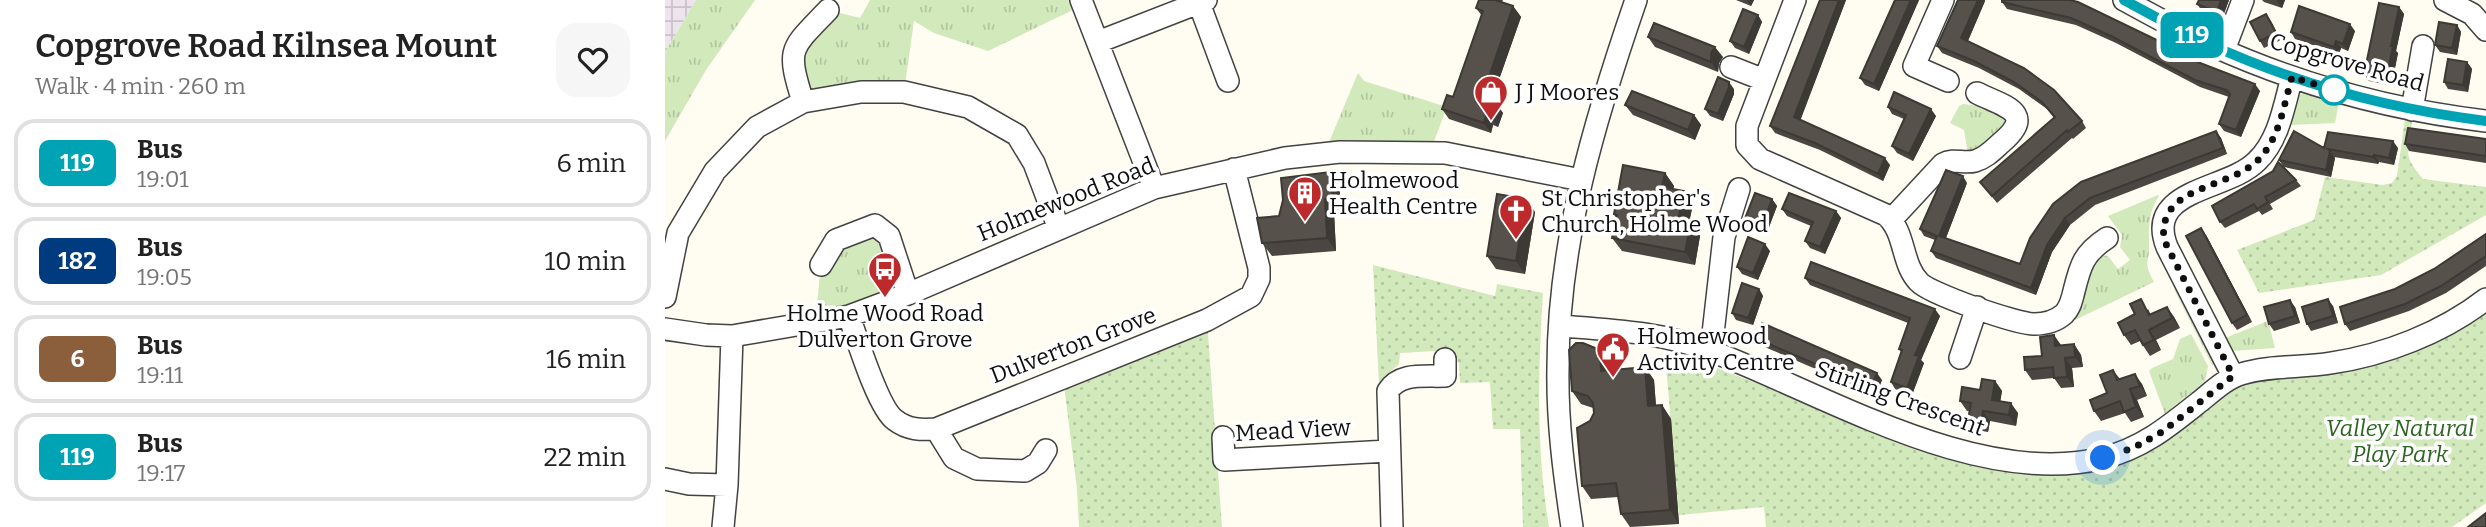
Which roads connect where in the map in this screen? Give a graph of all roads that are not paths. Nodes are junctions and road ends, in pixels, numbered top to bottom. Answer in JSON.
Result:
{"nodes":[{"id":1,"x":1081,"y":0,"type":"edge"},
{"id":2,"x":1636,"y":0,"type":"edge"},
{"id":3,"x":1943,"y":0,"type":"edge"},
{"id":4,"x":2124,"y":0,"type":"edge"},
{"id":5,"x":2243,"y":0,"type":"edge"},
{"id":6,"x":2445,"y":0,"type":"edge"},
{"id":7,"x":1202,"y":1,"type":"edge"},
{"id":8,"x":1792,"y":1,"type":"edge"},
{"id":9,"x":828,"y":10,"type":"dead end"},
{"id":10,"x":2486,"y":30,"type":"edge"},
{"id":11,"x":1098,"y":42,"type":"junction"},
{"id":12,"x":2423,"y":46,"type":"dead end"},
{"id":13,"x":2224,"y":50,"type":"junction"},
{"id":14,"x":1731,"y":67,"type":"dead end"},
{"id":15,"x":2292,"y":77,"type":"junction"},
{"id":16,"x":1764,"y":80,"type":"junction"},
{"id":17,"x":1948,"y":81,"type":"dead end"},
{"id":18,"x":1228,"y":82,"type":"dead end"},
{"id":19,"x":1977,"y":93,"type":"dead end"},
{"id":20,"x":803,"y":102,"type":"junction"},
{"id":21,"x":2411,"y":110,"type":"junction"},
{"id":22,"x":2486,"y":121,"type":"edge"},
{"id":23,"x":1234,"y":169,"type":"junction"},
{"id":24,"x":1581,"y":180,"type":"junction"},
{"id":25,"x":1154,"y":188,"type":"junction"},
{"id":26,"x":1739,"y":189,"type":"dead end"},
{"id":27,"x":1891,"y":220,"type":"junction"},
{"id":28,"x":1059,"y":229,"type":"junction"},
{"id":29,"x":2107,"y":237,"type":"dead end"},
{"id":30,"x":821,"y":265,"type":"dead end"},
{"id":31,"x":908,"y":294,"type":"junction"},
{"id":32,"x":665,"y":297,"type":"edge"},
{"id":33,"x":2486,"y":299,"type":"edge"},
{"id":34,"x":1977,"y":307,"type":"junction"},
{"id":35,"x":849,"y":316,"type":"junction"},
{"id":36,"x":1560,"y":326,"type":"junction"},
{"id":37,"x":665,"y":329,"type":"edge"},
{"id":38,"x":732,"y":337,"type":"junction"},
{"id":39,"x":1711,"y":351,"type":"junction"},
{"id":40,"x":1960,"y":358,"type":"dead end"},
{"id":41,"x":1445,"y":359,"type":"dead end"},
{"id":42,"x":2233,"y":376,"type":"junction"},
{"id":43,"x":936,"y":429,"type":"junction"},
{"id":44,"x":1223,"y":438,"type":"dead end"},
{"id":45,"x":1046,"y":450,"type":"dead end"},
{"id":46,"x":1388,"y":451,"type":"junction"},
{"id":47,"x":665,"y":479,"type":"edge"},
{"id":48,"x":727,"y":485,"type":"junction"},
{"id":49,"x":723,"y":527,"type":"edge"},
{"id":50,"x":1392,"y":527,"type":"edge"},
{"id":51,"x":1572,"y":527,"type":"edge"}],
"edges":[{"from":1,"to":11,"type":"street"},
{"from":2,"to":24,"type":"street"},
{"from":3,"to":17,"type":"street"},
{"from":4,"to":13,"type":"street","name":"Copgrove Road"},
{"from":5,"to":13,"type":"street"},
{"from":6,"to":10,"type":"street"},
{"from":7,"to":11,"type":"street"},
{"from":7,"to":18,"type":"street"},
{"from":8,"to":16,"type":"street"},
{"from":9,"to":20,"type":"street"},
{"from":11,"to":25,"type":"street"},
{"from":12,"to":21,"type":"street"},
{"from":13,"to":15,"type":"street","name":"Copgrove Road"},
{"from":14,"to":16,"type":"street"},
{"from":15,"to":21,"type":"street","name":"Copgrove Road"},
{"from":15,"to":42,"type":"street"},
{"from":16,"to":27,"type":"street"},
{"from":19,"to":27,"type":"street"},
{"from":20,"to":28,"type":"street"},
{"from":20,"to":32,"type":"street"},
{"from":21,"to":22,"type":"street","name":"Copgrove Road"},
{"from":23,"to":24,"type":"street","name":"Holmewood Road"},
{"from":23,"to":25,"type":"street","name":"Holmewood Road"},
{"from":23,"to":43,"type":"street","name":"Dulverton Grove"},
{"from":24,"to":36,"type":"street"},
{"from":25,"to":28,"type":"street","name":"Holmewood Road"},
{"from":26,"to":39,"type":"street"},
{"from":27,"to":34,"type":"street"},
{"from":28,"to":31,"type":"street","name":"Holmewood Road"},
{"from":29,"to":34,"type":"street"},
{"from":30,"to":31,"type":"street"},
{"from":31,"to":35,"type":"street","name":"Holmewood Road"},
{"from":33,"to":42,"type":"street","name":"Stirling Crescent"},
{"from":34,"to":40,"type":"street"},
{"from":35,"to":38,"type":"street","name":"Holmewood Road"},
{"from":35,"to":43,"type":"street"},
{"from":36,"to":39,"type":"street","name":"Stirling Crescent"},
{"from":36,"to":51,"type":"street"},
{"from":37,"to":38,"type":"street","name":"Holmewood Road"},
{"from":38,"to":48,"type":"street"},
{"from":39,"to":42,"type":"street","name":"Stirling Crescent"},
{"from":41,"to":46,"type":"street"},
{"from":43,"to":45,"type":"street"},
{"from":44,"to":46,"type":"street","name":"Mead View"},
{"from":46,"to":50,"type":"street"},
{"from":47,"to":48,"type":"street"},
{"from":48,"to":49,"type":"street"}]}
